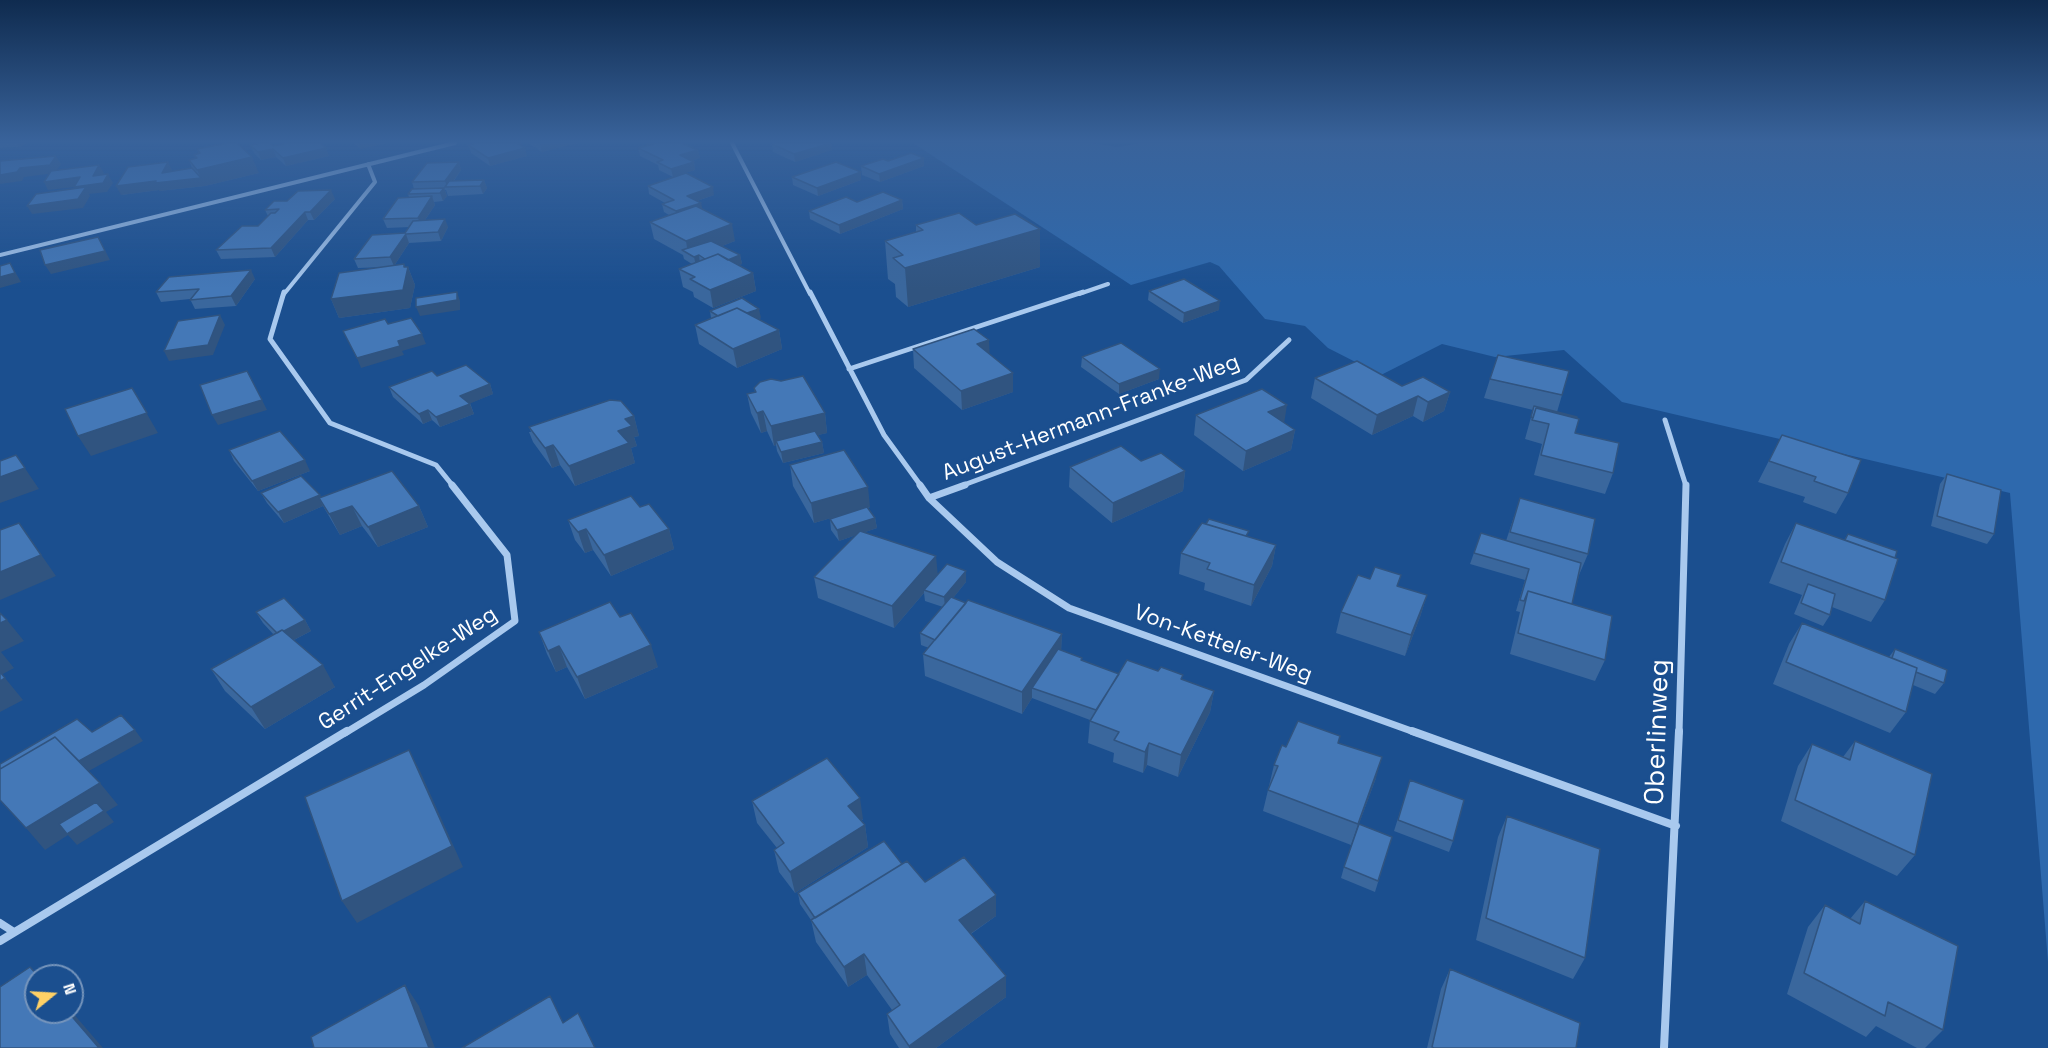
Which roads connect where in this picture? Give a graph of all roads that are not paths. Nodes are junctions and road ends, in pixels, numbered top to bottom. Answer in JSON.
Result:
{"nodes":[{"id":1,"x":255,"y":192,"type":"edge"},
{"id":2,"x":367,"y":192,"type":"edge"},
{"id":3,"x":758,"y":192,"type":"edge"},
{"id":4,"x":0,"y":255,"type":"edge"},
{"id":5,"x":1108,"y":284,"type":"dead end"},
{"id":6,"x":1289,"y":340,"type":"dead end"},
{"id":7,"x":849,"y":369,"type":"junction"},
{"id":8,"x":1665,"y":420,"type":"dead end"},
{"id":9,"x":929,"y":498,"type":"junction"},
{"id":10,"x":1676,"y":826,"type":"junction"},
{"id":11,"x":0,"y":923,"type":"edge"},
{"id":12,"x":14,"y":932,"type":"junction"},
{"id":13,"x":0,"y":941,"type":"edge"},
{"id":14,"x":1664,"y":1048,"type":"edge"}],
"edges":[{"from":1,"to":4,"type":"street"},
{"from":2,"to":12,"type":"street","name":"Gerrit-Engelke-Weg"},
{"from":3,"to":7,"type":"street","name":"Von-Ketteler-Weg"},
{"from":5,"to":7,"type":"street"},
{"from":6,"to":9,"type":"street","name":"August-Hermann-Franke-Weg"},
{"from":7,"to":9,"type":"street","name":"Von-Ketteler-Weg"},
{"from":8,"to":10,"type":"street","name":"Oberlinweg"},
{"from":9,"to":10,"type":"street","name":"Von-Ketteler-Weg"},
{"from":10,"to":14,"type":"street","name":"Oberlinweg"},
{"from":11,"to":12,"type":"street"},
{"from":12,"to":13,"type":"street"}]}
